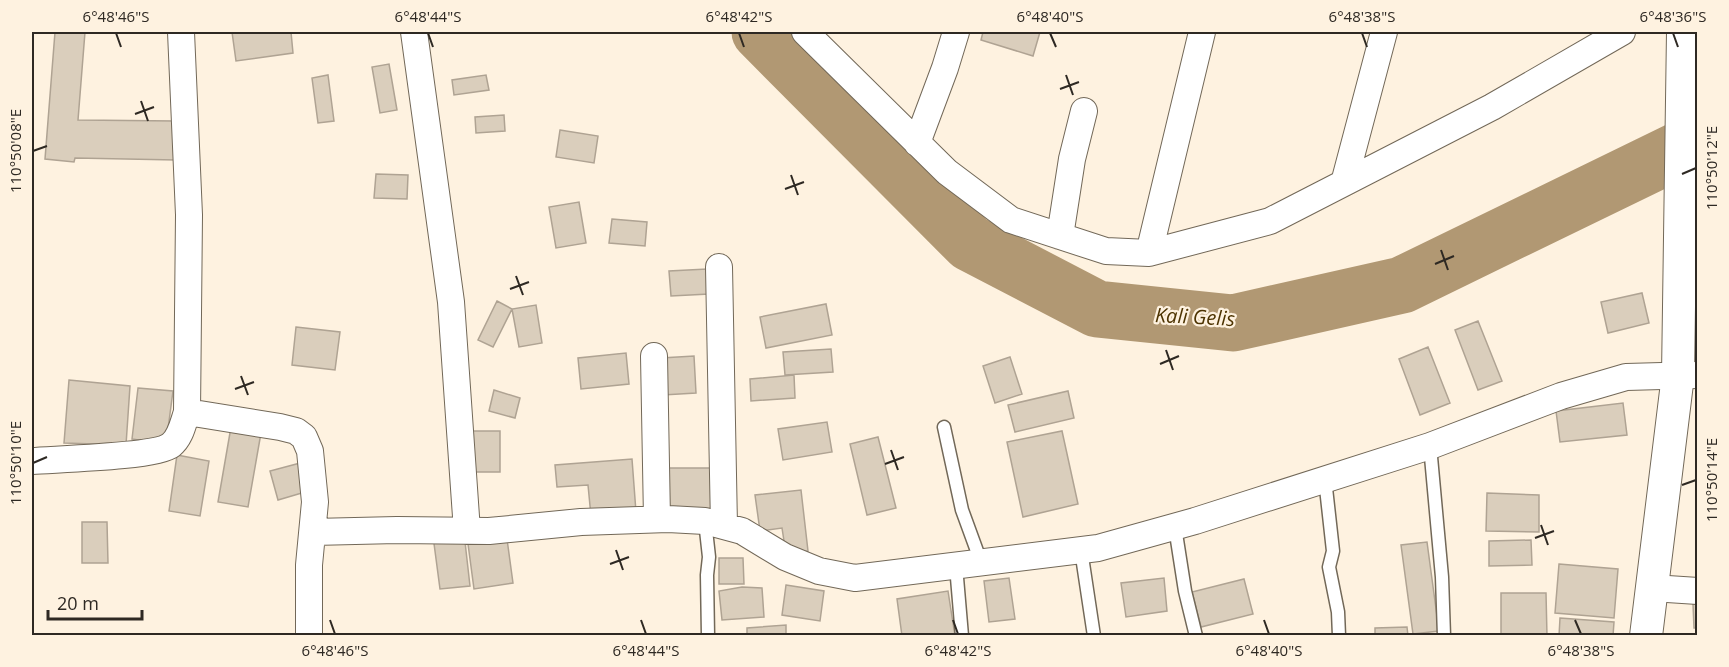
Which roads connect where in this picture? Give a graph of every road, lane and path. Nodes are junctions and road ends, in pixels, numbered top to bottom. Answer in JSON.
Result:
{"nodes":[{"id":1,"x":181,"y":32,"type":"edge"},
{"id":2,"x":414,"y":32,"type":"edge"},
{"id":3,"x":806,"y":32,"type":"edge"},
{"id":4,"x":956,"y":32,"type":"edge"},
{"id":5,"x":1202,"y":32,"type":"edge"},
{"id":6,"x":1384,"y":32,"type":"edge"},
{"id":7,"x":1622,"y":32,"type":"edge"},
{"id":8,"x":1683,"y":32,"type":"edge"},
{"id":9,"x":1084,"y":111,"type":"dead end"},
{"id":10,"x":917,"y":142,"type":"junction"},
{"id":11,"x":1344,"y":183,"type":"junction"},
{"id":12,"x":1060,"y":236,"type":"junction"},
{"id":13,"x":1149,"y":253,"type":"junction"},
{"id":14,"x":719,"y":267,"type":"dead end"},
{"id":15,"x":654,"y":356,"type":"dead end"},
{"id":16,"x":1688,"y":375,"type":"edge"},
{"id":17,"x":187,"y":412,"type":"junction"},
{"id":18,"x":944,"y":427,"type":"dead end"},
{"id":19,"x":1430,"y":446,"type":"junction"},
{"id":20,"x":32,"y":460,"type":"edge"},
{"id":21,"x":1325,"y":479,"type":"junction"},
{"id":22,"x":657,"y":519,"type":"junction"},
{"id":23,"x":714,"y":524,"type":"junction"},
{"id":24,"x":1175,"y":527,"type":"junction"},
{"id":25,"x":467,"y":531,"type":"junction"},
{"id":26,"x":313,"y":532,"type":"junction"},
{"id":27,"x":1081,"y":550,"type":"junction"},
{"id":28,"x":981,"y":562,"type":"junction"},
{"id":29,"x":956,"y":566,"type":"junction"},
{"id":30,"x":1652,"y":588,"type":"junction"},
{"id":31,"x":1698,"y":591,"type":"edge"},
{"id":32,"x":309,"y":636,"type":"edge"},
{"id":33,"x":708,"y":636,"type":"edge"},
{"id":34,"x":962,"y":636,"type":"edge"},
{"id":35,"x":1094,"y":636,"type":"edge"},
{"id":36,"x":1196,"y":636,"type":"edge"},
{"id":37,"x":1339,"y":636,"type":"edge"},
{"id":38,"x":1444,"y":636,"type":"edge"},
{"id":39,"x":1646,"y":636,"type":"edge"}],
"edges":[{"from":1,"to":17,"type":"street"},
{"from":2,"to":25,"type":"street"},
{"from":3,"to":10,"type":"street"},
{"from":4,"to":10,"type":"street"},
{"from":5,"to":13,"type":"street"},
{"from":6,"to":11,"type":"street"},
{"from":7,"to":11,"type":"street"},
{"from":8,"to":16,"type":"street"},
{"from":9,"to":12,"type":"street"},
{"from":10,"to":12,"type":"street"},
{"from":11,"to":13,"type":"street"},
{"from":12,"to":13,"type":"street"},
{"from":14,"to":23,"type":"street"},
{"from":15,"to":22,"type":"street"},
{"from":16,"to":19,"type":"street"},
{"from":16,"to":30,"type":"street"},
{"from":17,"to":20,"type":"street"},
{"from":17,"to":26,"type":"street"},
{"from":18,"to":28,"type":"lane"},
{"from":19,"to":21,"type":"street"},
{"from":19,"to":38,"type":"lane"},
{"from":21,"to":24,"type":"street"},
{"from":21,"to":37,"type":"lane"},
{"from":22,"to":23,"type":"street"},
{"from":22,"to":25,"type":"street"},
{"from":23,"to":29,"type":"street"},
{"from":23,"to":33,"type":"lane"},
{"from":24,"to":27,"type":"street"},
{"from":24,"to":36,"type":"lane"},
{"from":25,"to":26,"type":"street"},
{"from":26,"to":32,"type":"street"},
{"from":27,"to":28,"type":"street"},
{"from":27,"to":35,"type":"lane"},
{"from":28,"to":29,"type":"street"},
{"from":29,"to":34,"type":"lane"},
{"from":30,"to":31,"type":"street"},
{"from":30,"to":39,"type":"street"}]}
